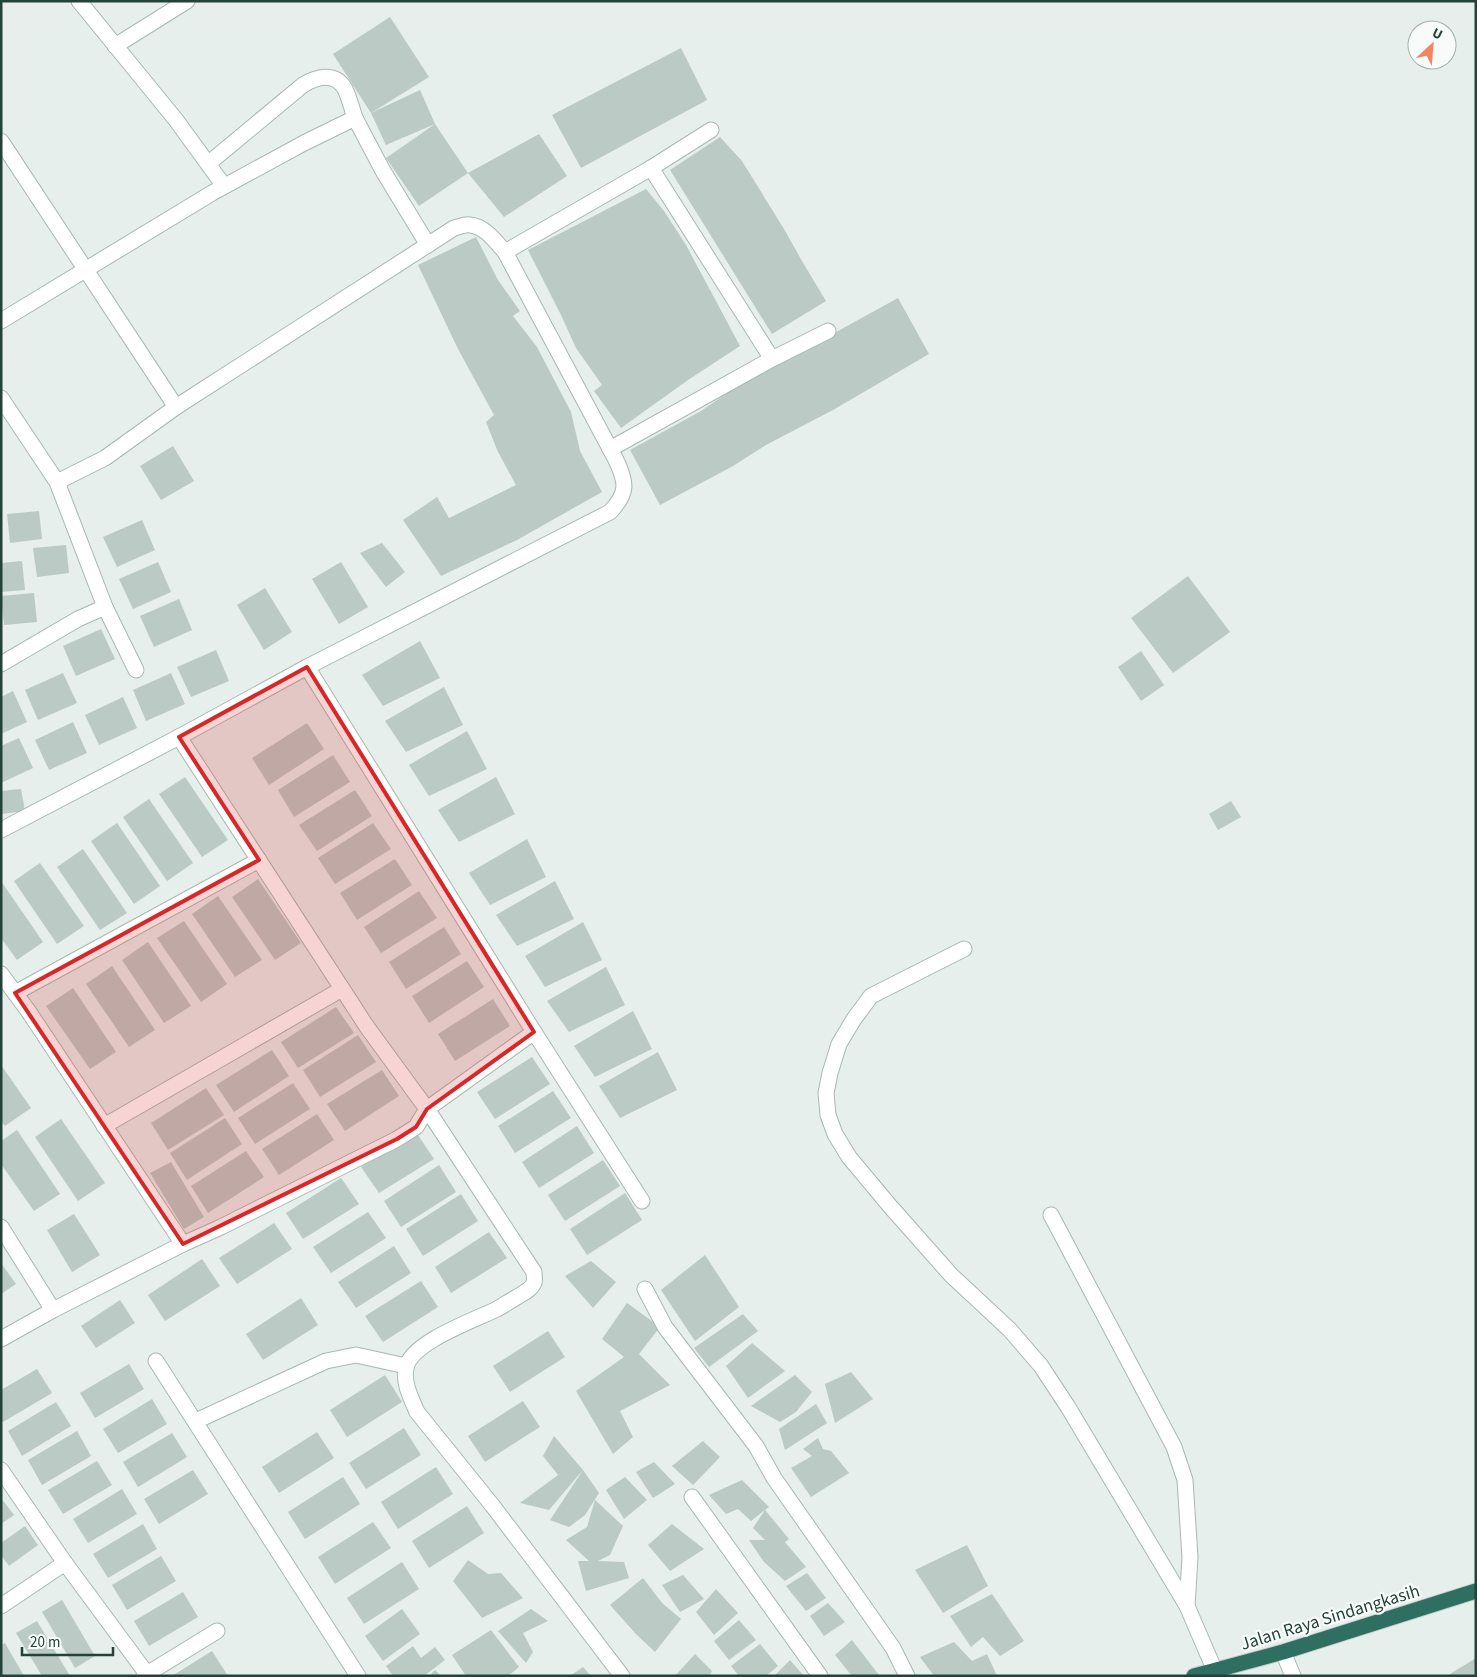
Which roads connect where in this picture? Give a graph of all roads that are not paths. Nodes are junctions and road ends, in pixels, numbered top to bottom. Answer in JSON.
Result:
{"nodes":[{"id":1,"x":79,"y":1,"type":"edge"},
{"id":2,"x":187,"y":1,"type":"edge"},
{"id":3,"x":115,"y":46,"type":"junction"},
{"id":4,"x":355,"y":118,"type":"junction"},
{"id":5,"x":711,"y":130,"type":"dead end"},
{"id":6,"x":1,"y":141,"type":"edge"},
{"id":7,"x":209,"y":163,"type":"junction"},
{"id":8,"x":651,"y":168,"type":"junction"},
{"id":9,"x":224,"y":186,"type":"junction"},
{"id":10,"x":428,"y":245,"type":"junction"},
{"id":11,"x":505,"y":252,"type":"junction"},
{"id":12,"x":86,"y":269,"type":"junction"},
{"id":13,"x":1,"y":321,"type":"edge"},
{"id":14,"x":828,"y":331,"type":"dead end"},
{"id":15,"x":772,"y":360,"type":"junction"},
{"id":16,"x":1,"y":398,"type":"edge"},
{"id":17,"x":176,"y":407,"type":"junction"},
{"id":18,"x":610,"y":449,"type":"junction"},
{"id":19,"x":56,"y":482,"type":"junction"},
{"id":20,"x":106,"y":607,"type":"junction"},
{"id":21,"x":1,"y":664,"type":"edge"},
{"id":22,"x":307,"y":667,"type":"junction"},
{"id":23,"x":136,"y":670,"type":"dead end"},
{"id":24,"x":178,"y":737,"type":"junction"},
{"id":25,"x":1,"y":830,"type":"edge"},
{"id":26,"x":259,"y":860,"type":"junction"},
{"id":27,"x":964,"y":949,"type":"dead end"},
{"id":28,"x":1,"y":974,"type":"edge"},
{"id":29,"x":342,"y":989,"type":"junction"},
{"id":30,"x":15,"y":993,"type":"junction"},
{"id":31,"x":534,"y":1032,"type":"junction"},
{"id":32,"x":427,"y":1110,"type":"junction"},
{"id":33,"x":104,"y":1126,"type":"junction"},
{"id":34,"x":642,"y":1201,"type":"dead end"},
{"id":35,"x":1052,"y":1215,"type":"dead end"},
{"id":36,"x":1,"y":1227,"type":"edge"},
{"id":37,"x":183,"y":1244,"type":"junction"},
{"id":38,"x":646,"y":1289,"type":"dead end"},
{"id":39,"x":53,"y":1310,"type":"junction"},
{"id":40,"x":1,"y":1339,"type":"edge"},
{"id":41,"x":156,"y":1361,"type":"dead end"},
{"id":42,"x":406,"y":1366,"type":"junction"},
{"id":43,"x":196,"y":1421,"type":"junction"},
{"id":44,"x":1,"y":1470,"type":"edge"},
{"id":45,"x":692,"y":1497,"type":"dead end"},
{"id":46,"x":65,"y":1563,"type":"junction"},
{"id":47,"x":1476,"y":1591,"type":"edge"},
{"id":48,"x":1,"y":1606,"type":"edge"},
{"id":49,"x":1187,"y":1606,"type":"junction"},
{"id":50,"x":216,"y":1631,"type":"dead end"},
{"id":51,"x":1283,"y":1652,"type":"junction"},
{"id":52,"x":1215,"y":1671,"type":"junction"},
{"id":53,"x":146,"y":1675,"type":"edge"},
{"id":54,"x":358,"y":1676,"type":"edge"},
{"id":55,"x":622,"y":1676,"type":"edge"},
{"id":56,"x":820,"y":1676,"type":"edge"},
{"id":57,"x":907,"y":1676,"type":"edge"},
{"id":58,"x":1194,"y":1676,"type":"edge"},
{"id":59,"x":1293,"y":1676,"type":"edge"}],
"edges":[{"from":1,"to":3,"type":"street"},
{"from":2,"to":3,"type":"street"},
{"from":3,"to":7,"type":"street"},
{"from":4,"to":7,"type":"street"},
{"from":4,"to":9,"type":"street"},
{"from":4,"to":10,"type":"street"},
{"from":5,"to":8,"type":"street"},
{"from":6,"to":12,"type":"street"},
{"from":7,"to":9,"type":"street"},
{"from":8,"to":11,"type":"street"},
{"from":8,"to":15,"type":"street"},
{"from":9,"to":12,"type":"street"},
{"from":10,"to":11,"type":"street"},
{"from":10,"to":17,"type":"street"},
{"from":11,"to":18,"type":"street"},
{"from":12,"to":13,"type":"street"},
{"from":12,"to":17,"type":"street"},
{"from":14,"to":15,"type":"street"},
{"from":15,"to":18,"type":"street"},
{"from":16,"to":19,"type":"street"},
{"from":17,"to":19,"type":"street"},
{"from":18,"to":22,"type":"street"},
{"from":19,"to":20,"type":"street"},
{"from":20,"to":21,"type":"street"},
{"from":20,"to":23,"type":"street"},
{"from":22,"to":24,"type":"street"},
{"from":22,"to":31,"type":"street"},
{"from":24,"to":25,"type":"street"},
{"from":24,"to":26,"type":"street"},
{"from":26,"to":29,"type":"street"},
{"from":26,"to":30,"type":"street"},
{"from":27,"to":49,"type":"street"},
{"from":28,"to":30,"type":"street"},
{"from":29,"to":32,"type":"street"},
{"from":29,"to":33,"type":"street"},
{"from":30,"to":33,"type":"street"},
{"from":31,"to":32,"type":"street"},
{"from":31,"to":34,"type":"street"},
{"from":32,"to":37,"type":"street"},
{"from":32,"to":42,"type":"street"},
{"from":33,"to":37,"type":"street"},
{"from":35,"to":49,"type":"street"},
{"from":36,"to":39,"type":"street"},
{"from":37,"to":39,"type":"street"},
{"from":38,"to":57,"type":"street"},
{"from":39,"to":40,"type":"street"},
{"from":41,"to":43,"type":"street"},
{"from":42,"to":43,"type":"street"},
{"from":42,"to":55,"type":"street"},
{"from":43,"to":54,"type":"street"},
{"from":44,"to":46,"type":"street"},
{"from":45,"to":56,"type":"street"},
{"from":46,"to":48,"type":"street"},
{"from":46,"to":53,"type":"street"},
{"from":47,"to":51,"type":"highway","name":"Jalan Raya Sindangkasih"},
{"from":49,"to":52,"type":"street"},
{"from":50,"to":53,"type":"street"},
{"from":51,"to":52,"type":"highway","name":"Jalan Raya Sindangkasih"},
{"from":51,"to":59,"type":"street"},
{"from":52,"to":58,"type":"highway","name":"Jalan Raya Sindangkasih"}]}
